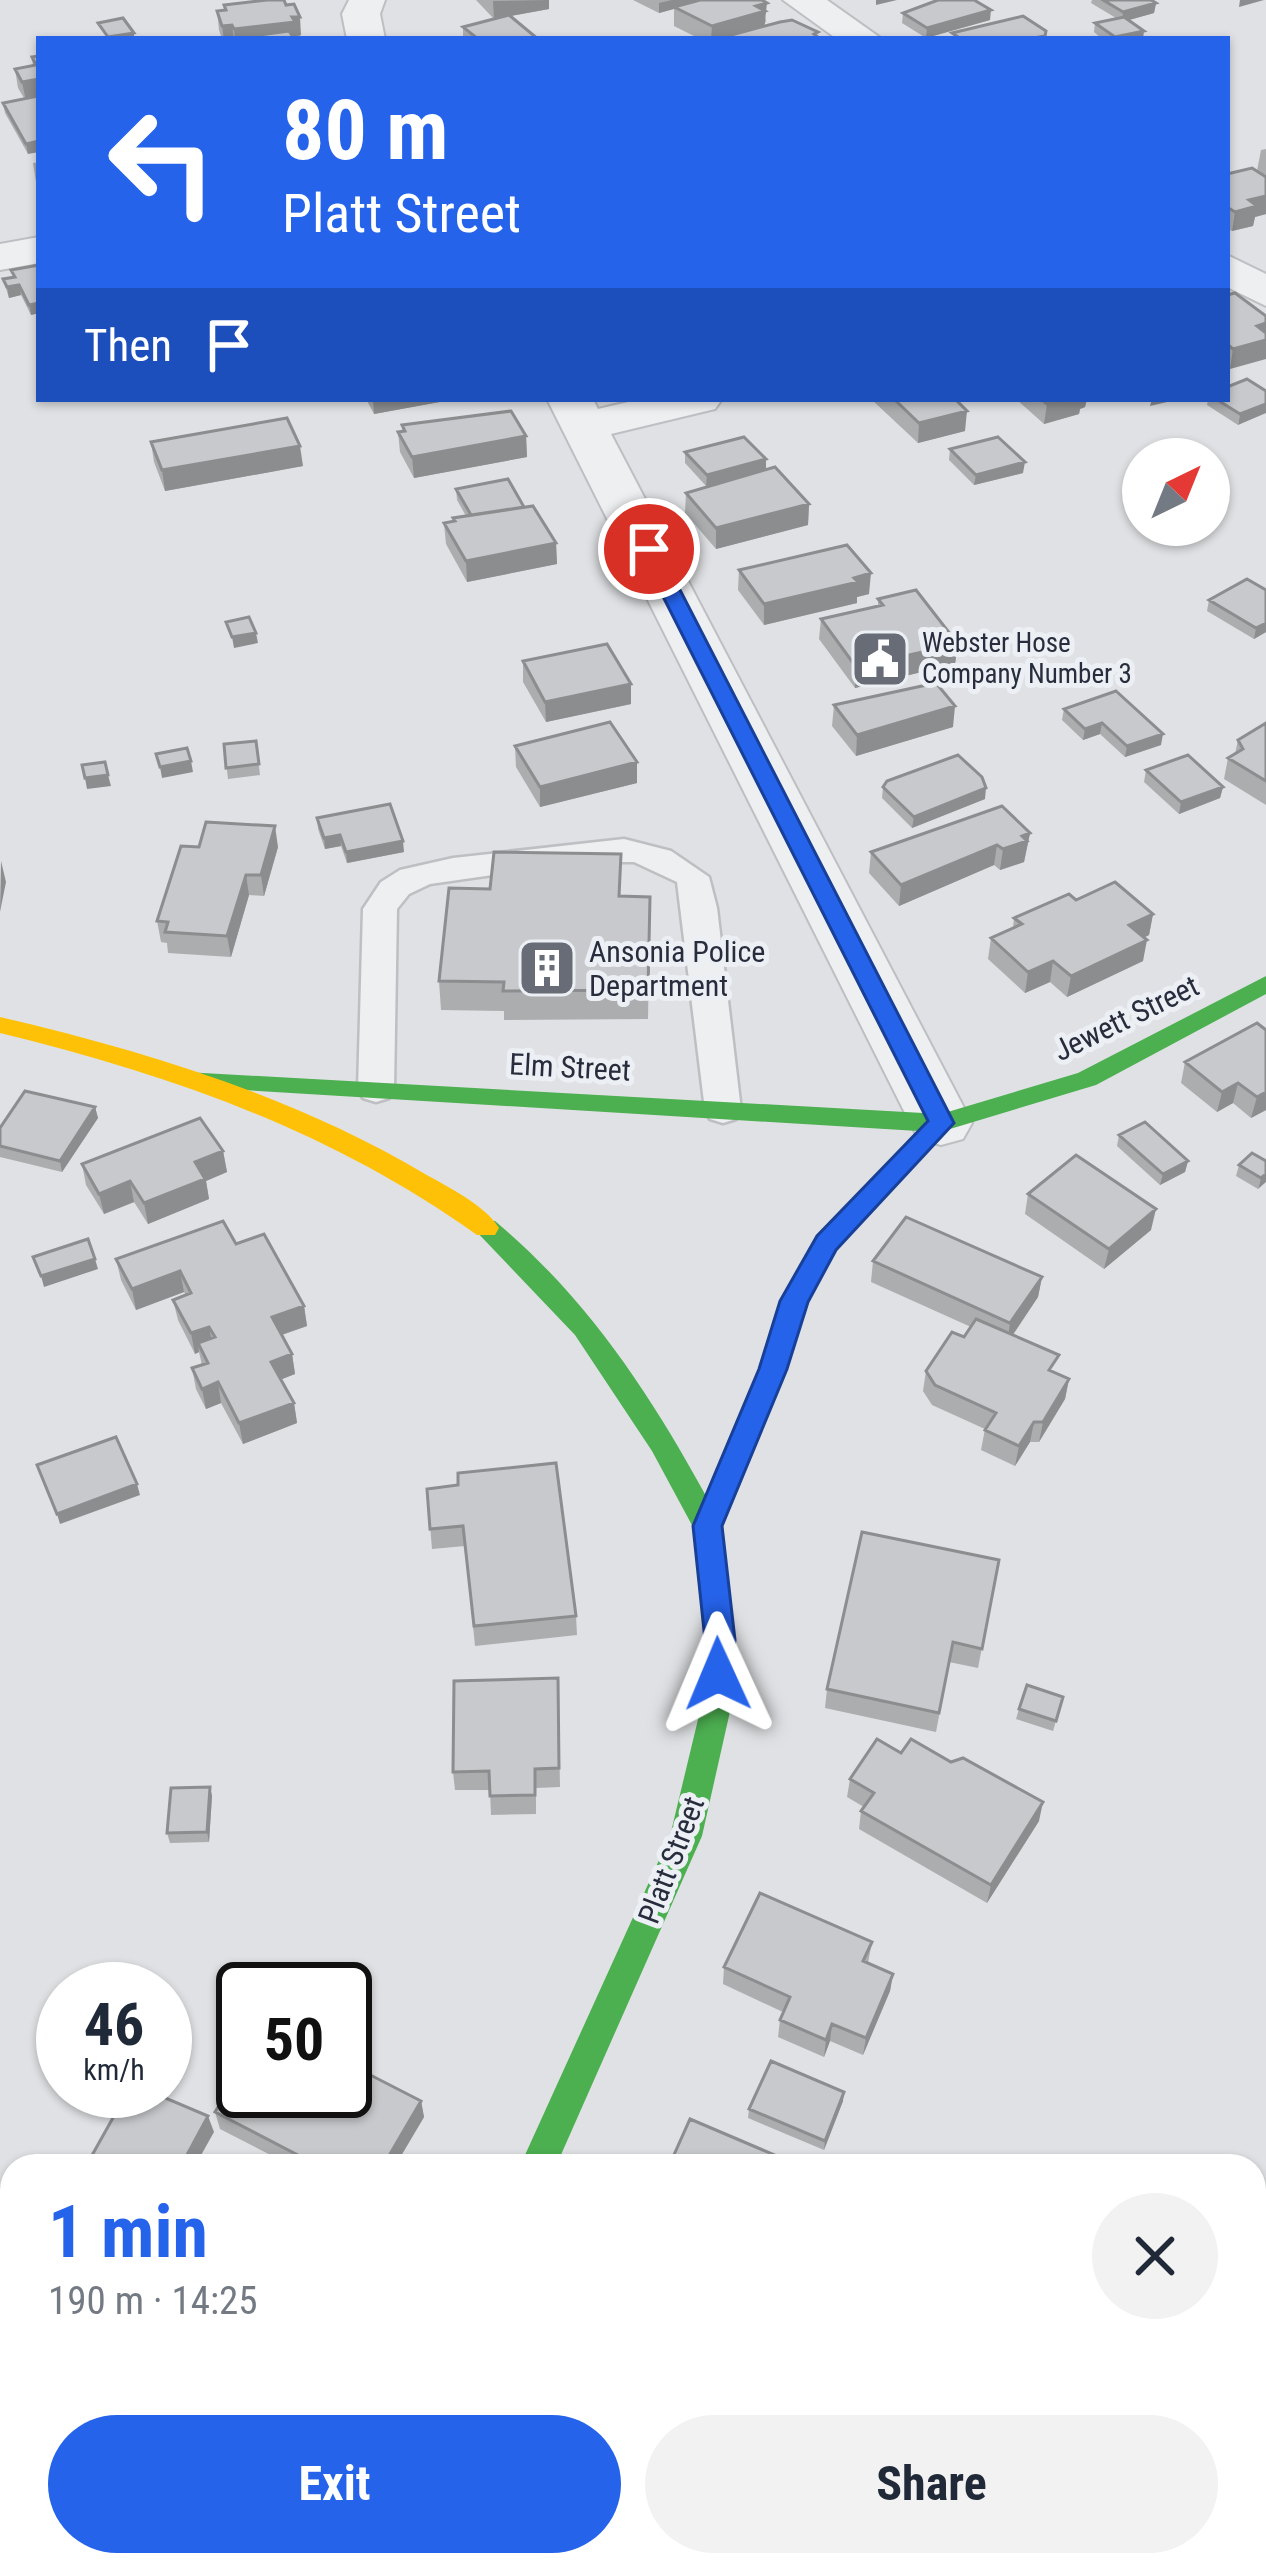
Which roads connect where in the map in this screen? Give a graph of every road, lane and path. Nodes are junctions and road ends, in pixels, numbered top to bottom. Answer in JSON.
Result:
{"nodes":[{"id":1,"x":367,"y":0,"type":"edge"},
{"id":2,"x":801,"y":0,"type":"edge"},
{"id":3,"x":366,"y":36,"type":"edge"},
{"id":4,"x":858,"y":36,"type":"edge"},
{"id":5,"x":36,"y":251,"type":"edge"},
{"id":6,"x":0,"y":257,"type":"edge"},
{"id":7,"x":672,"y":402,"type":"edge"},
{"id":8,"x":579,"y":412,"type":"edge"},
{"id":9,"x":1266,"y":984,"type":"edge"},
{"id":10,"x":0,"y":1024,"type":"edge"},
{"id":11,"x":194,"y":1078,"type":"junction"},
{"id":12,"x":376,"y":1089,"type":"junction"},
{"id":13,"x":723,"y":1109,"type":"junction"},
{"id":14,"x":941,"y":1123,"type":"junction"},
{"id":15,"x":708,"y":1526,"type":"junction"},
{"id":16,"x":543,"y":2154,"type":"edge"}],
"edges":[{"from":1,"to":3,"type":"street"},
{"from":2,"to":4,"type":"street"},
{"from":5,"to":6,"type":"street"},
{"from":7,"to":8,"type":"street"},
{"from":8,"to":14,"type":"street"},
{"from":9,"to":14,"type":"street","name":"Jewett Street"},
{"from":10,"to":11,"type":"street","name":"Elm Street"},
{"from":11,"to":12,"type":"street","name":"Elm Street"},
{"from":11,"to":15,"type":"street","name":"Elm Street"},
{"from":12,"to":13,"type":"street","name":"Elm Street"},
{"from":12,"to":13,"type":"lane"},
{"from":13,"to":14,"type":"street","name":"Elm Street"},
{"from":14,"to":15,"type":"street","name":"Platt Street"},
{"from":15,"to":16,"type":"street","name":"Platt Street"}]}
